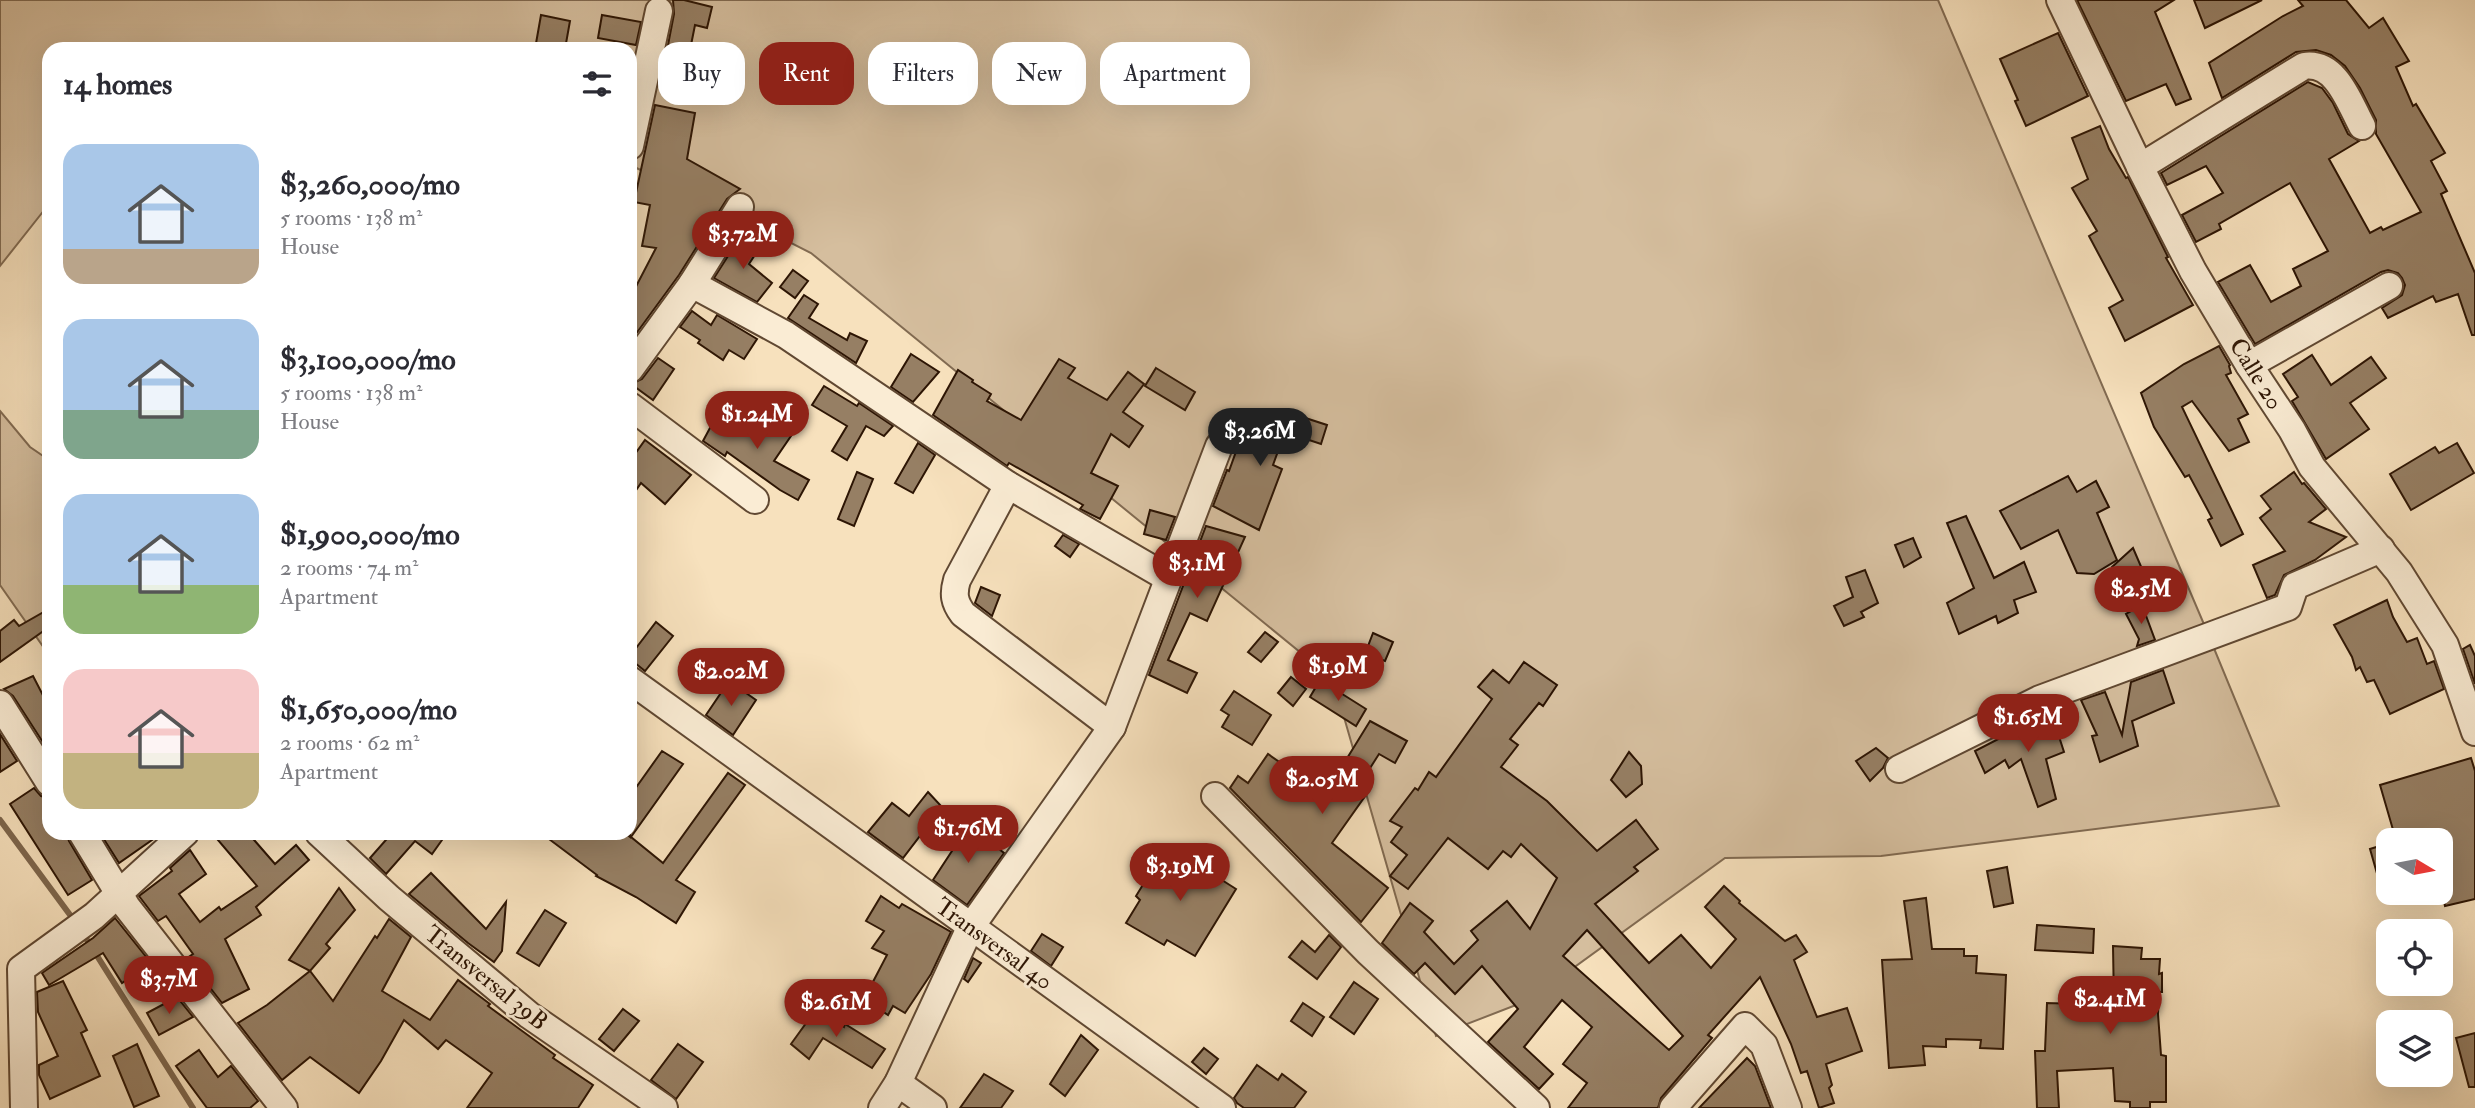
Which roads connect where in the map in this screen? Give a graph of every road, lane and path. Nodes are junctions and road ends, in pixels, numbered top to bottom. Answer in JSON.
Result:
{"nodes":[{"id":1,"x":2060,"y":0,"type":"edge"},
{"id":2,"x":659,"y":11,"type":"dead end"},
{"id":3,"x":637,"y":113,"type":"edge"},
{"id":4,"x":2362,"y":125,"type":"dead end"},
{"id":5,"x":2140,"y":167,"type":"junction"},
{"id":6,"x":740,"y":207,"type":"dead end"},
{"id":7,"x":692,"y":284,"type":"junction"},
{"id":8,"x":2389,"y":286,"type":"dead end"},
{"id":9,"x":637,"y":359,"type":"edge"},
{"id":10,"x":2249,"y":365,"type":"junction"},
{"id":11,"x":637,"y":411,"type":"edge"},
{"id":12,"x":1219,"y":446,"type":"dead end"},
{"id":13,"x":1008,"y":485,"type":"junction"},
{"id":14,"x":755,"y":500,"type":"dead end"},
{"id":15,"x":2381,"y":549,"type":"junction"},
{"id":16,"x":1168,"y":578,"type":"junction"},
{"id":17,"x":637,"y":685,"type":"edge"},
{"id":18,"x":0,"y":704,"type":"edge"},
{"id":19,"x":1112,"y":727,"type":"junction"},
{"id":20,"x":2475,"y":732,"type":"edge"},
{"id":21,"x":1899,"y":769,"type":"dead end"},
{"id":22,"x":42,"y":771,"type":"edge"},
{"id":23,"x":1215,"y":796,"type":"dead end"},
{"id":24,"x":86,"y":840,"type":"edge"},
{"id":25,"x":177,"y":840,"type":"edge"},
{"id":26,"x":327,"y":840,"type":"edge"},
{"id":27,"x":119,"y":892,"type":"junction"},
{"id":28,"x":970,"y":929,"type":"junction"},
{"id":29,"x":898,"y":1083,"type":"junction"},
{"id":30,"x":24,"y":1108,"type":"edge"},
{"id":31,"x":284,"y":1108,"type":"edge"},
{"id":32,"x":664,"y":1108,"type":"edge"},
{"id":33,"x":882,"y":1108,"type":"edge"},
{"id":34,"x":933,"y":1108,"type":"edge"},
{"id":35,"x":1222,"y":1108,"type":"edge"},
{"id":36,"x":1536,"y":1108,"type":"edge"},
{"id":37,"x":1673,"y":1108,"type":"edge"},
{"id":38,"x":1788,"y":1108,"type":"edge"}],
"edges":[{"from":1,"to":5,"type":"street","name":"Calle 20"},
{"from":2,"to":3,"type":"street"},
{"from":4,"to":5,"type":"street"},
{"from":5,"to":10,"type":"street","name":"Calle 20"},
{"from":6,"to":7,"type":"street"},
{"from":7,"to":9,"type":"street"},
{"from":7,"to":13,"type":"street"},
{"from":8,"to":10,"type":"street"},
{"from":10,"to":15,"type":"street","name":"Calle 20"},
{"from":11,"to":14,"type":"street"},
{"from":12,"to":16,"type":"street"},
{"from":13,"to":16,"type":"street"},
{"from":13,"to":19,"type":"street"},
{"from":15,"to":20,"type":"street","name":"Calle 20"},
{"from":15,"to":21,"type":"street"},
{"from":16,"to":19,"type":"street"},
{"from":17,"to":28,"type":"street","name":"Transversal 40"},
{"from":18,"to":22,"type":"street"},
{"from":19,"to":28,"type":"street"},
{"from":23,"to":36,"type":"street"},
{"from":24,"to":27,"type":"street"},
{"from":25,"to":27,"type":"street"},
{"from":26,"to":32,"type":"street","name":"Transversal 39B"},
{"from":27,"to":30,"type":"street"},
{"from":27,"to":31,"type":"street"},
{"from":28,"to":29,"type":"street"},
{"from":28,"to":35,"type":"street","name":"Transversal 40"},
{"from":29,"to":33,"type":"street"},
{"from":29,"to":34,"type":"street"},
{"from":37,"to":38,"type":"street"}]}
